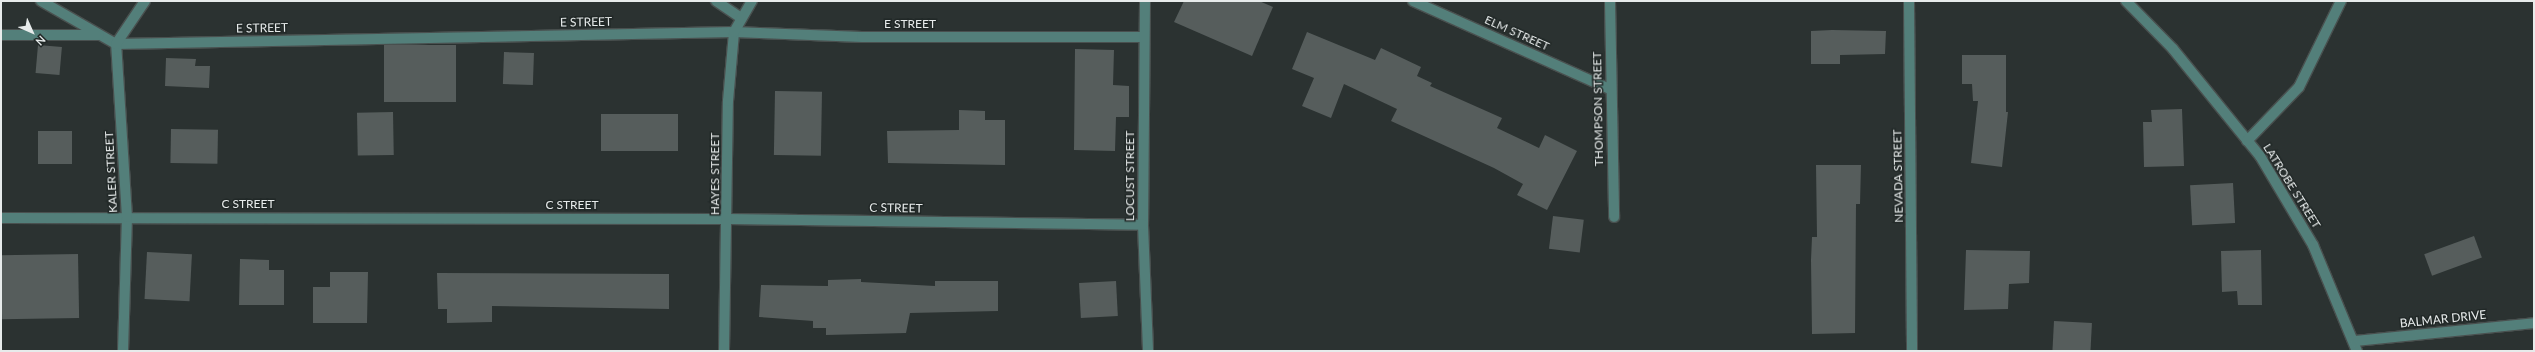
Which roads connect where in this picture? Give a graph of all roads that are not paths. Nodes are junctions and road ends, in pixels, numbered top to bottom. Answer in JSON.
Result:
{"nodes":[{"id":1,"x":41,"y":1,"type":"edge"},
{"id":2,"x":145,"y":1,"type":"edge"},
{"id":3,"x":716,"y":1,"type":"edge"},
{"id":4,"x":752,"y":1,"type":"edge"},
{"id":5,"x":1145,"y":1,"type":"edge"},
{"id":6,"x":1413,"y":1,"type":"edge"},
{"id":7,"x":1610,"y":1,"type":"edge"},
{"id":8,"x":1909,"y":1,"type":"edge"},
{"id":9,"x":2126,"y":1,"type":"edge"},
{"id":10,"x":2341,"y":1,"type":"edge"},
{"id":11,"x":741,"y":18,"type":"junction"},
{"id":12,"x":734,"y":32,"type":"junction"},
{"id":13,"x":1,"y":35,"type":"edge"},
{"id":14,"x":101,"y":35,"type":"junction"},
{"id":15,"x":1142,"y":37,"type":"junction"},
{"id":16,"x":116,"y":44,"type":"junction"},
{"id":17,"x":1610,"y":89,"type":"junction"},
{"id":18,"x":2247,"y":142,"type":"junction"},
{"id":19,"x":127,"y":217,"type":"junction"},
{"id":20,"x":1614,"y":217,"type":"dead end"},
{"id":21,"x":1,"y":218,"type":"edge"},
{"id":22,"x":728,"y":219,"type":"junction"},
{"id":23,"x":1143,"y":225,"type":"junction"},
{"id":24,"x":2534,"y":322,"type":"edge"},
{"id":25,"x":2356,"y":346,"type":"edge"},
{"id":26,"x":123,"y":351,"type":"edge"},
{"id":27,"x":724,"y":351,"type":"edge"},
{"id":28,"x":1148,"y":351,"type":"edge"},
{"id":29,"x":1912,"y":351,"type":"edge"}],
"edges":[{"from":1,"to":14,"type":"street"},
{"from":2,"to":16,"type":"street"},
{"from":3,"to":11,"type":"street"},
{"from":4,"to":11,"type":"street","name":"HAYES STREET"},
{"from":5,"to":15,"type":"street","name":"LOCUST STREET"},
{"from":6,"to":17,"type":"street","name":"ELM STREET"},
{"from":7,"to":17,"type":"street","name":"THOMPSON STREET"},
{"from":8,"to":29,"type":"street","name":"NEVADA STREET"},
{"from":9,"to":18,"type":"street","name":"LATROBE STREET"},
{"from":10,"to":18,"type":"street"},
{"from":11,"to":12,"type":"street","name":"HAYES STREET"},
{"from":12,"to":15,"type":"street","name":"E STREET"},
{"from":12,"to":16,"type":"street","name":"E STREET"},
{"from":12,"to":22,"type":"street","name":"HAYES STREET"},
{"from":13,"to":14,"type":"street"},
{"from":14,"to":16,"type":"street"},
{"from":15,"to":23,"type":"street","name":"LOCUST STREET"},
{"from":16,"to":19,"type":"street","name":"KALER STREET"},
{"from":17,"to":20,"type":"street","name":"THOMPSON STREET"},
{"from":18,"to":25,"type":"street","name":"LATROBE STREET"},
{"from":19,"to":21,"type":"street","name":"C STREET"},
{"from":19,"to":22,"type":"street","name":"C STREET"},
{"from":19,"to":26,"type":"street","name":"KALER STREET"},
{"from":22,"to":23,"type":"street","name":"C STREET"},
{"from":22,"to":27,"type":"street","name":"HAYES STREET"},
{"from":23,"to":28,"type":"street","name":"LOCUST STREET"},
{"from":24,"to":25,"type":"street","name":"BALMAR DRIVE"}]}
